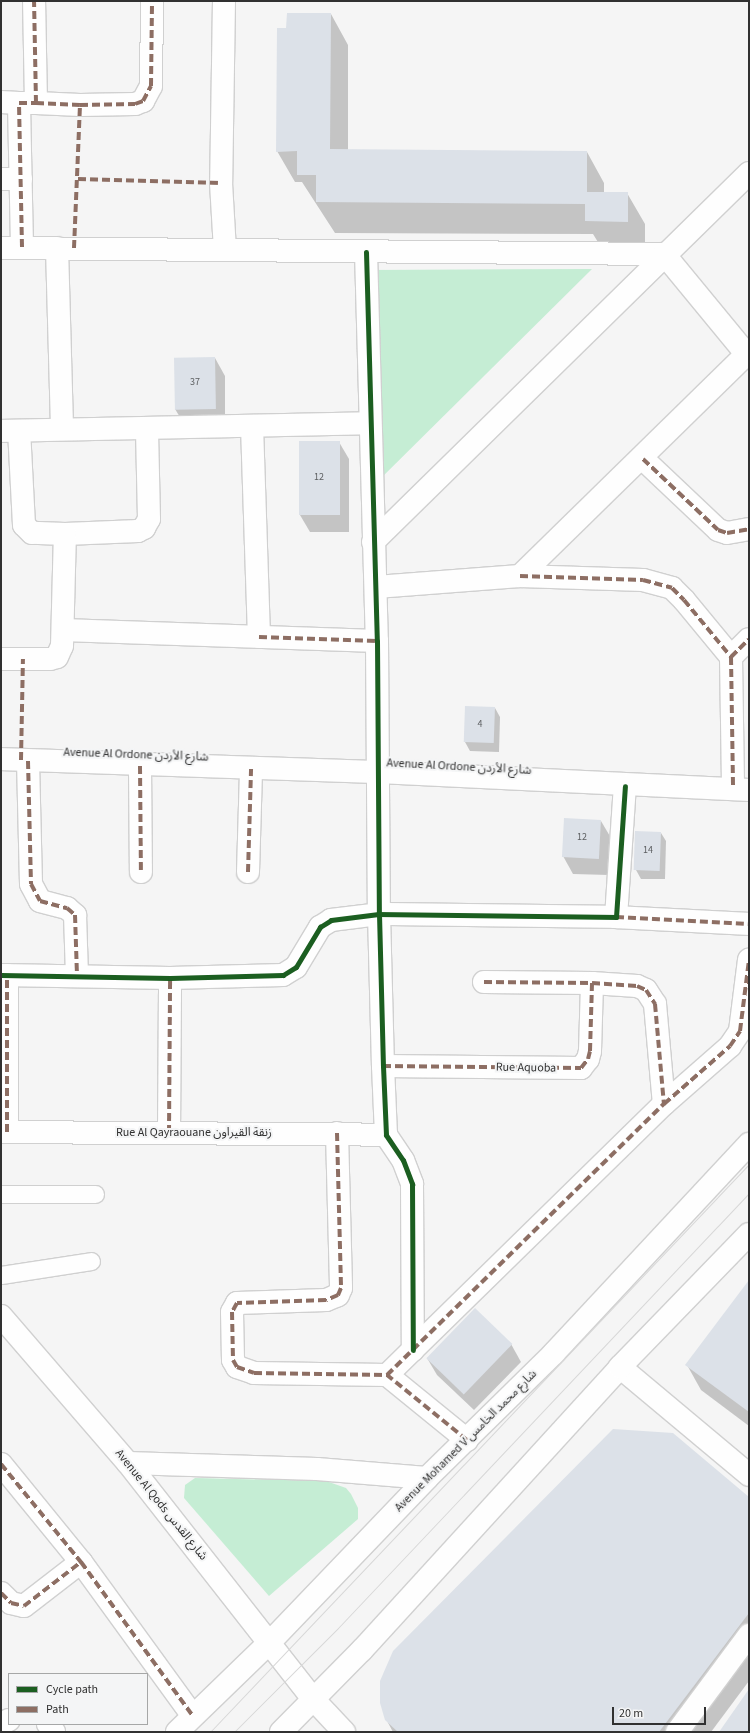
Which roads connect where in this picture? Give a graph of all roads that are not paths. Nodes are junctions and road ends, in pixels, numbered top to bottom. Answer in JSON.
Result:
{"nodes":[{"id":1,"x":34,"y":1,"type":"edge"},
{"id":2,"x":152,"y":1,"type":"edge"},
{"id":3,"x":224,"y":1,"type":"edge"},
{"id":4,"x":19,"y":103,"type":"edge"},
{"id":5,"x":749,"y":173,"type":"edge"},
{"id":6,"x":11,"y":179,"type":"edge"},
{"id":7,"x":12,"y":247,"type":"edge"},
{"id":8,"x":57,"y":248,"type":"junction"},
{"id":9,"x":225,"y":250,"type":"junction"},
{"id":10,"x":366,"y":252,"type":"junction"},
{"id":11,"x":664,"y":254,"type":"junction"},
{"id":12,"x":748,"y":355,"type":"edge"},
{"id":13,"x":369,"y":423,"type":"junction"},
{"id":14,"x":252,"y":426,"type":"junction"},
{"id":15,"x":146,"y":428,"type":"junction"},
{"id":16,"x":62,"y":429,"type":"junction"},
{"id":17,"x":10,"y":431,"type":"edge"},
{"id":18,"x":643,"y":459,"type":"junction"},
{"id":19,"x":749,"y":529,"type":"edge"},
{"id":20,"x":65,"y":534,"type":"junction"},
{"id":21,"x":373,"y":542,"type":"junction"},
{"id":22,"x":520,"y":576,"type":"junction"},
{"id":23,"x":376,"y":588,"type":"junction"},
{"id":24,"x":62,"y":630,"type":"junction"},
{"id":25,"x":259,"y":637,"type":"junction"},
{"id":26,"x":749,"y":639,"type":"edge"},
{"id":27,"x":377,"y":641,"type":"junction"},
{"id":28,"x":731,"y":657,"type":"junction"},
{"id":29,"x":1,"y":659,"type":"edge"},
{"id":30,"x":1,"y":759,"type":"edge"},
{"id":31,"x":28,"y":761,"type":"junction"},
{"id":32,"x":140,"y":766,"type":"junction"},
{"id":33,"x":251,"y":769,"type":"junction"},
{"id":34,"x":379,"y":772,"type":"junction"},
{"id":35,"x":625,"y":786,"type":"junction"},
{"id":36,"x":741,"y":789,"type":"edge"},
{"id":37,"x":141,"y":872,"type":"dead end"},
{"id":38,"x":248,"y":872,"type":"dead end"},
{"id":39,"x":379,"y":914,"type":"junction"},
{"id":40,"x":616,"y":917,"type":"junction"},
{"id":41,"x":749,"y":924,"type":"edge"},
{"id":42,"x":749,"y":960,"type":"edge"},
{"id":43,"x":4,"y":975,"type":"edge"},
{"id":44,"x":77,"y":976,"type":"junction"},
{"id":45,"x":170,"y":978,"type":"junction"},
{"id":46,"x":484,"y":982,"type":"dead end"},
{"id":47,"x":592,"y":983,"type":"junction"},
{"id":48,"x":383,"y":1066,"type":"junction"},
{"id":49,"x":664,"y":1104,"type":"junction"},
{"id":50,"x":4,"y":1132,"type":"edge"},
{"id":51,"x":169,"y":1133,"type":"junction"},
{"id":52,"x":337,"y":1133,"type":"junction"},
{"id":53,"x":386,"y":1135,"type":"junction"},
{"id":54,"x":749,"y":1144,"type":"edge"},
{"id":55,"x":1,"y":1194,"type":"edge"},
{"id":56,"x":95,"y":1194,"type":"dead end"},
{"id":57,"x":749,"y":1234,"type":"edge"},
{"id":58,"x":91,"y":1261,"type":"dead end"},
{"id":59,"x":1,"y":1275,"type":"edge"},
{"id":60,"x":1,"y":1316,"type":"edge"},
{"id":61,"x":413,"y":1350,"type":"junction"},
{"id":62,"x":620,"y":1367,"type":"junction"},
{"id":63,"x":387,"y":1375,"type":"junction"},
{"id":64,"x":467,"y":1440,"type":"junction"},
{"id":65,"x":128,"y":1463,"type":"junction"},
{"id":66,"x":1,"y":1464,"type":"edge"},
{"id":67,"x":749,"y":1475,"type":"edge"},
{"id":68,"x":427,"y":1478,"type":"junction"},
{"id":69,"x":81,"y":1562,"type":"junction"},
{"id":70,"x":1,"y":1593,"type":"edge"},
{"id":71,"x":749,"y":1635,"type":"edge"},
{"id":72,"x":270,"y":1642,"type":"junction"},
{"id":73,"x":314,"y":1700,"type":"junction"},
{"id":74,"x":193,"y":1716,"type":"junction"},
{"id":75,"x":177,"y":1732,"type":"edge"},
{"id":76,"x":281,"y":1732,"type":"edge"},
{"id":77,"x":344,"y":1732,"type":"edge"},
{"id":78,"x":676,"y":1732,"type":"edge"}],
"edges":[{"from":1,"to":4,"type":"street"},
{"from":2,"to":4,"type":"street"},
{"from":3,"to":9,"type":"street"},
{"from":4,"to":6,"type":"street"},
{"from":5,"to":11,"type":"street"},
{"from":6,"to":7,"type":"street"},
{"from":7,"to":8,"type":"street"},
{"from":8,"to":9,"type":"street"},
{"from":8,"to":16,"type":"street"},
{"from":9,"to":10,"type":"street"},
{"from":10,"to":11,"type":"street"},
{"from":10,"to":13,"type":"street"},
{"from":11,"to":12,"type":"street"},
{"from":11,"to":21,"type":"street"},
{"from":12,"to":18,"type":"street"},
{"from":13,"to":14,"type":"street"},
{"from":13,"to":21,"type":"street"},
{"from":14,"to":15,"type":"street"},
{"from":14,"to":25,"type":"street"},
{"from":15,"to":16,"type":"street"},
{"from":15,"to":20,"type":"street"},
{"from":16,"to":17,"type":"street"},
{"from":17,"to":20,"type":"street"},
{"from":18,"to":19,"type":"street"},
{"from":18,"to":22,"type":"street"},
{"from":20,"to":24,"type":"street"},
{"from":21,"to":23,"type":"street"},
{"from":22,"to":23,"type":"street"},
{"from":22,"to":28,"type":"street"},
{"from":23,"to":27,"type":"street"},
{"from":24,"to":25,"type":"street"},
{"from":24,"to":29,"type":"street"},
{"from":25,"to":27,"type":"street"},
{"from":26,"to":28,"type":"street"},
{"from":27,"to":34,"type":"street"},
{"from":28,"to":36,"type":"street"},
{"from":30,"to":31,"type":"street","name":"Avenue Al Ordone شارع الأردن"},
{"from":31,"to":32,"type":"street","name":"Avenue Al Ordone شارع الأردن"},
{"from":31,"to":44,"type":"street"},
{"from":32,"to":33,"type":"street","name":"Avenue Al Ordone شارع الأردن"},
{"from":32,"to":37,"type":"street"},
{"from":33,"to":34,"type":"street","name":"Avenue Al Ordone شارع الأردن"},
{"from":33,"to":38,"type":"street"},
{"from":34,"to":35,"type":"street","name":"Avenue Al Ordone شارع الأردن"},
{"from":34,"to":39,"type":"street"},
{"from":35,"to":36,"type":"street","name":"Avenue Al Ordone شارع الأردن"},
{"from":35,"to":40,"type":"street"},
{"from":39,"to":40,"type":"street"},
{"from":39,"to":45,"type":"street"},
{"from":39,"to":48,"type":"street"},
{"from":40,"to":41,"type":"street"},
{"from":42,"to":49,"type":"street"},
{"from":43,"to":44,"type":"street"},
{"from":43,"to":50,"type":"street"},
{"from":44,"to":45,"type":"street"},
{"from":45,"to":51,"type":"street"},
{"from":46,"to":47,"type":"street"},
{"from":47,"to":48,"type":"street","name":"Rue Aquoba"},
{"from":47,"to":49,"type":"street"},
{"from":48,"to":53,"type":"street"},
{"from":49,"to":61,"type":"street"},
{"from":50,"to":51,"type":"street","name":"Rue Al Qayraouane زنقة القيراون"},
{"from":51,"to":52,"type":"street","name":"Rue Al Qayraouane زنقة القيراون"},
{"from":52,"to":53,"type":"street","name":"Rue Al Qayraouane زنقة القيراون"},
{"from":52,"to":63,"type":"street"},
{"from":53,"to":61,"type":"street"},
{"from":54,"to":64,"type":"street","name":"Avenue Mohamed V شارع محمد الخامس"},
{"from":55,"to":56,"type":"lane"},
{"from":57,"to":62,"type":"street"},
{"from":58,"to":59,"type":"lane"},
{"from":60,"to":65,"type":"street","name":"Avenue Al Qods شارع القدس"},
{"from":61,"to":63,"type":"street"},
{"from":62,"to":67,"type":"street"},
{"from":62,"to":73,"type":"street"},
{"from":63,"to":64,"type":"street"},
{"from":64,"to":68,"type":"street","name":"Avenue Mohamed V شارع محمد الخامس"},
{"from":65,"to":68,"type":"street"},
{"from":65,"to":72,"type":"street","name":"Avenue Al Qods شارع القدس"},
{"from":66,"to":69,"type":"street"},
{"from":68,"to":72,"type":"street","name":"Avenue Mohamed V شارع محمد الخامس"},
{"from":69,"to":70,"type":"street"},
{"from":69,"to":74,"type":"street"},
{"from":71,"to":78,"type":"street"},
{"from":72,"to":73,"type":"street","name":"Avenue Al Qods شارع القدس"},
{"from":72,"to":74,"type":"street","name":"Avenue Mohamed V شارع محمد الخامس"},
{"from":73,"to":76,"type":"street"},
{"from":73,"to":77,"type":"street","name":"Avenue Al Qods شارع القدس"},
{"from":74,"to":75,"type":"street","name":"Avenue Mohamed V شارع محمد الخامس"}]}
